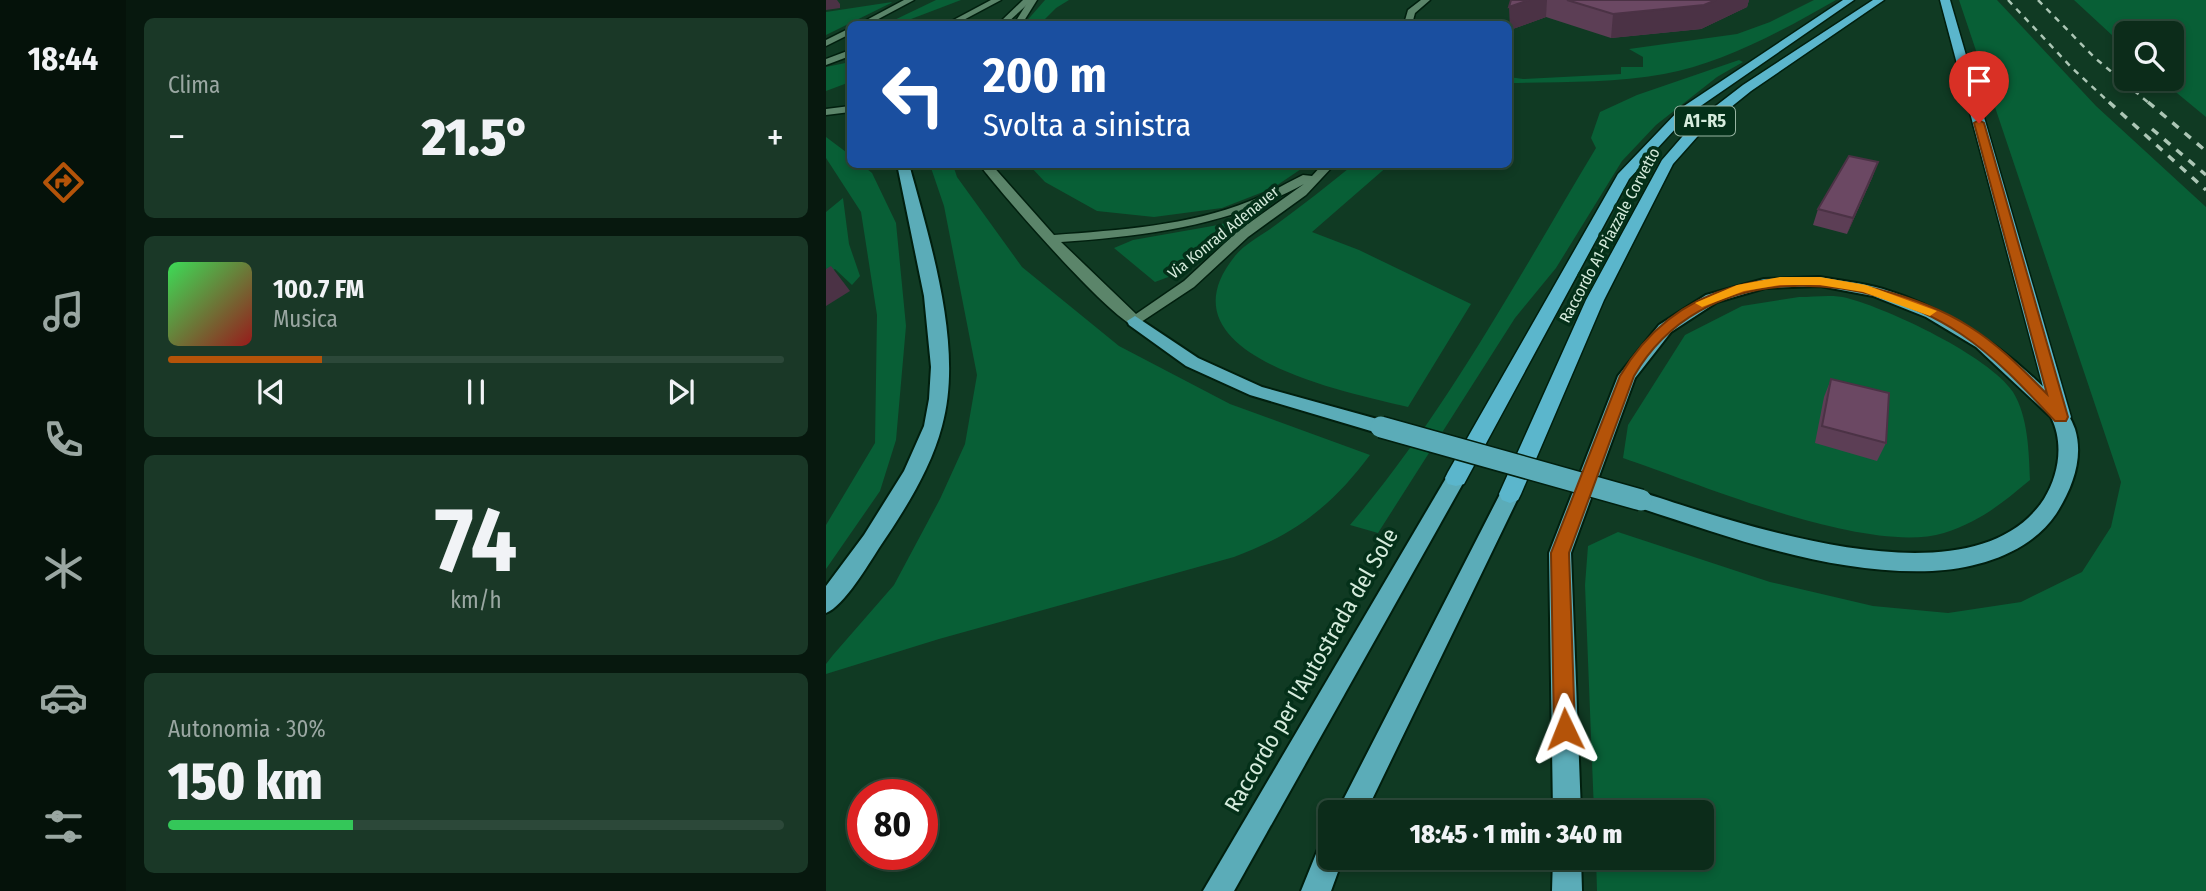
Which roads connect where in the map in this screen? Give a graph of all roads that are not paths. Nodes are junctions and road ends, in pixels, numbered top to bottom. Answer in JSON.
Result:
{"nodes":[{"id":1,"x":910,"y":0,"type":"edge"},
{"id":2,"x":998,"y":0,"type":"edge"},
{"id":3,"x":1031,"y":0,"type":"edge"},
{"id":4,"x":1426,"y":0,"type":"edge"},
{"id":5,"x":1849,"y":0,"type":"edge"},
{"id":6,"x":1879,"y":0,"type":"edge"},
{"id":7,"x":1945,"y":0,"type":"edge"},
{"id":8,"x":869,"y":21,"type":"edge"},
{"id":9,"x":956,"y":21,"type":"edge"},
{"id":10,"x":1006,"y":21,"type":"edge"},
{"id":11,"x":1019,"y":21,"type":"edge"},
{"id":12,"x":1409,"y":21,"type":"edge"},
{"id":13,"x":847,"y":32,"type":"edge"},
{"id":14,"x":826,"y":43,"type":"edge"},
{"id":15,"x":847,"y":44,"type":"edge"},
{"id":16,"x":847,"y":54,"type":"edge"},
{"id":17,"x":826,"y":62,"type":"edge"},
{"id":18,"x":847,"y":109,"type":"edge"},
{"id":19,"x":826,"y":112,"type":"edge"},
{"id":20,"x":904,"y":168,"type":"edge"},
{"id":21,"x":987,"y":168,"type":"edge"},
{"id":22,"x":1001,"y":168,"type":"edge"},
{"id":23,"x":1323,"y":168,"type":"edge"},
{"id":24,"x":1326,"y":168,"type":"edge"},
{"id":25,"x":1012,"y":197,"type":"junction"},
{"id":26,"x":1049,"y":239,"type":"junction"},
{"id":27,"x":1135,"y":321,"type":"junction"},
{"id":28,"x":2061,"y":417,"type":"junction"},
{"id":29,"x":1456,"y":478,"type":"joint"},
{"id":30,"x":1510,"y":494,"type":"joint"},
{"id":31,"x":826,"y":603,"type":"edge"},
{"id":32,"x":1357,"y":800,"type":"edge"},
{"id":33,"x":1567,"y":800,"type":"edge"},
{"id":34,"x":1324,"y":870,"type":"edge"},
{"id":35,"x":1567,"y":870,"type":"edge"},
{"id":36,"x":1218,"y":891,"type":"edge"},
{"id":37,"x":1316,"y":891,"type":"edge"},
{"id":38,"x":1567,"y":891,"type":"edge"}],
"edges":[{"from":1,"to":8,"type":"street"},
{"from":2,"to":9,"type":"street"},
{"from":3,"to":10,"type":"street"},
{"from":3,"to":11,"type":"street"},
{"from":4,"to":12,"type":"street"},
{"from":5,"to":29,"type":"highway","name":"Raccordo A1-Piazzale Corvetto","number":"A1-R5"},
{"from":6,"to":30,"type":"highway","name":"Raccordo A1-Piazzale Corvetto","number":"A1-R5"},
{"from":7,"to":28,"type":"highway"},
{"from":13,"to":14,"type":"street"},
{"from":14,"to":15,"type":"street"},
{"from":16,"to":17,"type":"street"},
{"from":18,"to":19,"type":"street"},
{"from":20,"to":31,"type":"highway"},
{"from":21,"to":25,"type":"street"},
{"from":22,"to":25,"type":"street"},
{"from":23,"to":26,"type":"street","name":"Via Konrad Adenauer"},
{"from":24,"to":27,"type":"street","name":"Via Konrad Adenauer"},
{"from":25,"to":26,"type":"street"},
{"from":26,"to":27,"type":"street"},
{"from":27,"to":28,"type":"highway","bridge":true},
{"from":28,"to":33,"type":"highway"},
{"from":29,"to":36,"type":"highway","name":"Raccordo per l'Autostrada del Sole"},
{"from":30,"to":32,"type":"highway"},
{"from":34,"to":37,"type":"highway"},
{"from":35,"to":38,"type":"highway"}]}
